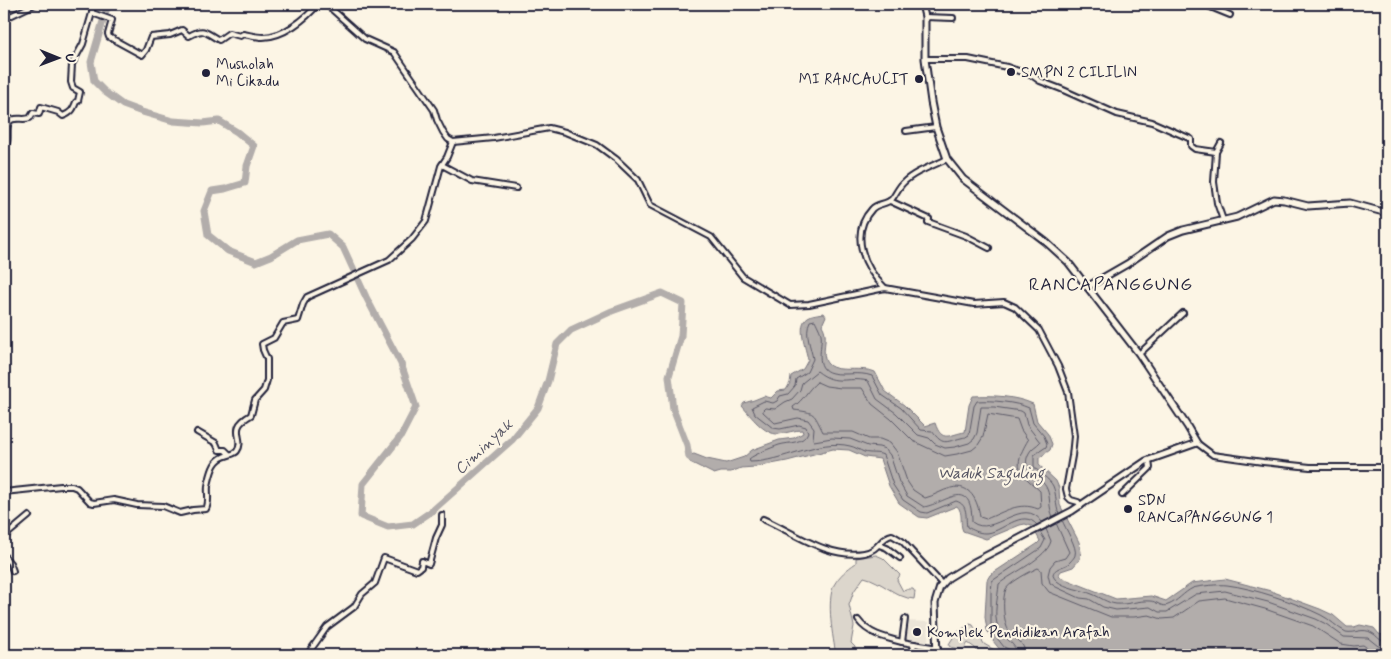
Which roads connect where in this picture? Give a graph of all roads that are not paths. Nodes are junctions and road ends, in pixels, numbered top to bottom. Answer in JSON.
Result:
{"nodes":[{"id":1,"x":35,"y":4,"type":"edge"},
{"id":2,"x":92,"y":4,"type":"edge"},
{"id":3,"x":318,"y":4,"type":"edge"},
{"id":4,"x":326,"y":4,"type":"edge"},
{"id":5,"x":922,"y":4,"type":"edge"},
{"id":6,"x":1203,"y":4,"type":"edge"},
{"id":7,"x":92,"y":13,"type":"junction"},
{"id":8,"x":1230,"y":15,"type":"dead end"},
{"id":9,"x":925,"y":17,"type":"junction"},
{"id":10,"x":952,"y":18,"type":"dead end"},
{"id":11,"x":4,"y":19,"type":"edge"},
{"id":12,"x":926,"y":59,"type":"junction"},
{"id":13,"x":936,"y":127,"type":"junction"},
{"id":14,"x":906,"y":131,"type":"dead end"},
{"id":15,"x":453,"y":142,"type":"junction"},
{"id":16,"x":1221,"y":143,"type":"dead end"},
{"id":17,"x":4,"y":150,"type":"edge"},
{"id":18,"x":1216,"y":152,"type":"junction"},
{"id":19,"x":946,"y":158,"type":"junction"},
{"id":20,"x":442,"y":164,"type":"junction"},
{"id":21,"x":516,"y":188,"type":"dead end"},
{"id":22,"x":890,"y":201,"type":"junction"},
{"id":23,"x":1387,"y":213,"type":"edge"},
{"id":24,"x":1223,"y":220,"type":"junction"},
{"id":25,"x":989,"y":248,"type":"dead end"},
{"id":26,"x":1087,"y":287,"type":"junction"},
{"id":27,"x":885,"y":288,"type":"junction"},
{"id":28,"x":1183,"y":313,"type":"dead end"},
{"id":29,"x":1139,"y":354,"type":"junction"},
{"id":30,"x":197,"y":432,"type":"dead end"},
{"id":31,"x":1197,"y":443,"type":"junction"},
{"id":32,"x":229,"y":454,"type":"junction"},
{"id":33,"x":1150,"y":460,"type":"junction"},
{"id":34,"x":1387,"y":467,"type":"edge"},
{"id":35,"x":4,"y":492,"type":"edge"},
{"id":36,"x":1122,"y":495,"type":"dead end"},
{"id":37,"x":1081,"y":506,"type":"junction"},
{"id":38,"x":442,"y":515,"type":"dead end"},
{"id":39,"x":29,"y":516,"type":"dead end"},
{"id":40,"x":763,"y":520,"type":"dead end"},
{"id":41,"x":4,"y":537,"type":"edge"},
{"id":42,"x":879,"y":545,"type":"junction"},
{"id":43,"x":4,"y":556,"type":"edge"},
{"id":44,"x":900,"y":558,"type":"dead end"},
{"id":45,"x":13,"y":571,"type":"dead end"},
{"id":46,"x":942,"y":584,"type":"junction"},
{"id":47,"x":905,"y":619,"type":"dead end"},
{"id":48,"x":858,"y":620,"type":"dead end"},
{"id":49,"x":902,"y":642,"type":"junction"},
{"id":50,"x":914,"y":644,"type":"junction"},
{"id":51,"x":938,"y":648,"type":"junction"},
{"id":52,"x":308,"y":655,"type":"edge"},
{"id":53,"x":912,"y":655,"type":"edge"},
{"id":54,"x":938,"y":655,"type":"edge"}],
"edges":[{"from":1,"to":11,"type":"street"},
{"from":2,"to":7,"type":"street"},
{"from":3,"to":7,"type":"street"},
{"from":4,"to":15,"type":"street"},
{"from":5,"to":9,"type":"main road"},
{"from":6,"to":8,"type":"street"},
{"from":7,"to":17,"type":"street"},
{"from":9,"to":10,"type":"street"},
{"from":9,"to":12,"type":"main road"},
{"from":12,"to":13,"type":"main road"},
{"from":12,"to":18,"type":"street"},
{"from":13,"to":14,"type":"street"},
{"from":13,"to":19,"type":"main road"},
{"from":15,"to":20,"type":"street"},
{"from":15,"to":27,"type":"street"},
{"from":16,"to":18,"type":"street"},
{"from":18,"to":24,"type":"street"},
{"from":19,"to":22,"type":"street"},
{"from":19,"to":26,"type":"main road"},
{"from":20,"to":21,"type":"street"},
{"from":20,"to":32,"type":"street"},
{"from":22,"to":25,"type":"street"},
{"from":22,"to":27,"type":"street"},
{"from":23,"to":24,"type":"main road"},
{"from":24,"to":26,"type":"main road"},
{"from":26,"to":29,"type":"main road"},
{"from":27,"to":37,"type":"street"},
{"from":28,"to":29,"type":"street"},
{"from":29,"to":31,"type":"main road"},
{"from":30,"to":32,"type":"street"},
{"from":31,"to":33,"type":"main road"},
{"from":31,"to":34,"type":"street"},
{"from":32,"to":35,"type":"street"},
{"from":33,"to":36,"type":"street"},
{"from":33,"to":37,"type":"main road"},
{"from":37,"to":46,"type":"main road"},
{"from":38,"to":52,"type":"street"},
{"from":39,"to":41,"type":"street"},
{"from":40,"to":42,"type":"street"},
{"from":42,"to":44,"type":"street"},
{"from":42,"to":46,"type":"street"},
{"from":43,"to":45,"type":"street"},
{"from":46,"to":51,"type":"main road"},
{"from":47,"to":49,"type":"street"},
{"from":48,"to":49,"type":"street"},
{"from":49,"to":50,"type":"street"},
{"from":50,"to":51,"type":"street"},
{"from":50,"to":53,"type":"street"},
{"from":51,"to":54,"type":"main road"}]}
